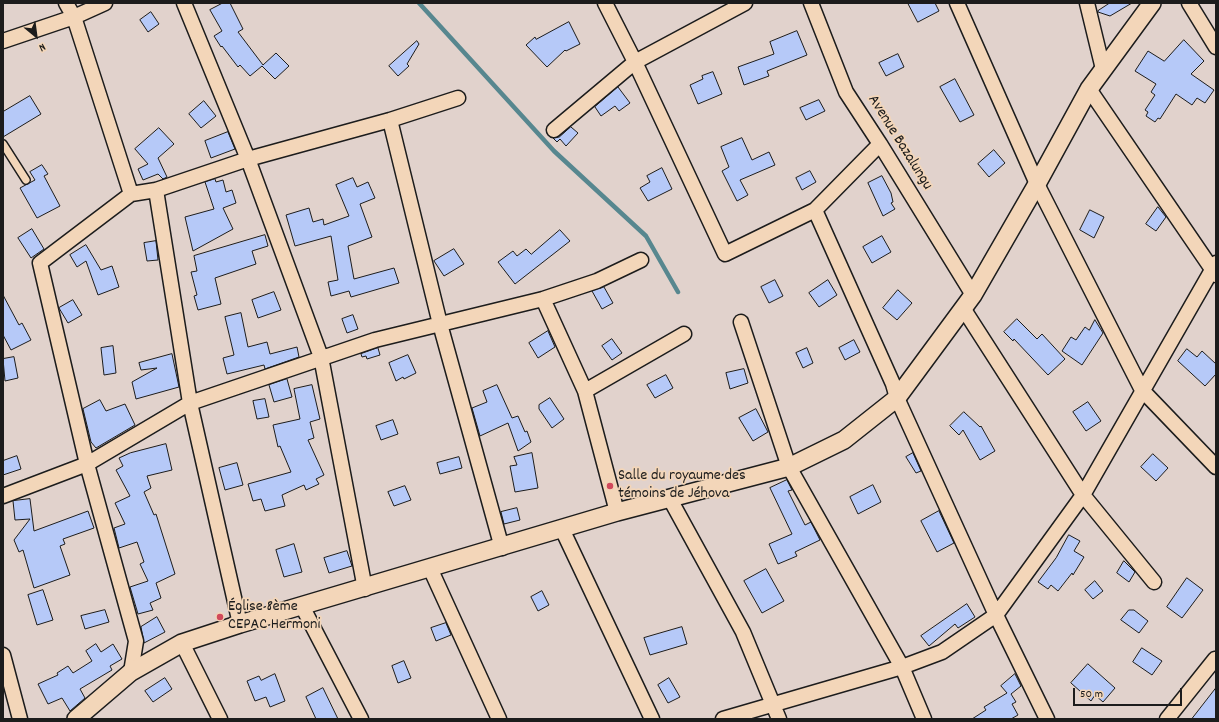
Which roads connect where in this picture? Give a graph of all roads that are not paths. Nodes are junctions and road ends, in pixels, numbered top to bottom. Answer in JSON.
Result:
{"nodes":[{"id":1,"x":66,"y":3,"type":"edge"},
{"id":2,"x":105,"y":3,"type":"edge"},
{"id":3,"x":184,"y":3,"type":"edge"},
{"id":4,"x":605,"y":3,"type":"edge"},
{"id":5,"x":745,"y":3,"type":"edge"},
{"id":6,"x":811,"y":3,"type":"edge"},
{"id":7,"x":957,"y":3,"type":"edge"},
{"id":8,"x":1087,"y":3,"type":"edge"},
{"id":9,"x":1152,"y":3,"type":"edge"},
{"id":10,"x":1189,"y":3,"type":"edge"},
{"id":11,"x":74,"y":17,"type":"junction"},
{"id":12,"x":3,"y":41,"type":"edge"},
{"id":13,"x":1216,"y":47,"type":"edge"},
{"id":14,"x":635,"y":62,"type":"junction"},
{"id":15,"x":1104,"y":69,"type":"junction"},
{"id":16,"x":1089,"y":89,"type":"junction"},
{"id":17,"x":458,"y":98,"type":"dead end"},
{"id":18,"x":390,"y":120,"type":"junction"},
{"id":19,"x":554,"y":130,"type":"dead end"},
{"id":20,"x":3,"y":144,"type":"edge"},
{"id":21,"x":880,"y":144,"type":"junction"},
{"id":22,"x":248,"y":159,"type":"junction"},
{"id":23,"x":26,"y":180,"type":"dead end"},
{"id":24,"x":1038,"y":184,"type":"junction"},
{"id":25,"x":156,"y":190,"type":"junction"},
{"id":26,"x":131,"y":194,"type":"junction"},
{"id":27,"x":815,"y":210,"type":"junction"},
{"id":28,"x":641,"y":260,"type":"dead end"},
{"id":29,"x":1214,"y":269,"type":"edge"},
{"id":30,"x":543,"y":299,"type":"junction"},
{"id":31,"x":968,"y":301,"type":"junction"},
{"id":32,"x":742,"y":322,"type":"dead end"},
{"id":33,"x":440,"y":324,"type":"junction"},
{"id":34,"x":684,"y":334,"type":"dead end"},
{"id":35,"x":321,"y":357,"type":"junction"},
{"id":36,"x":1142,"y":390,"type":"junction"},
{"id":37,"x":585,"y":391,"type":"junction"},
{"id":38,"x":897,"y":398,"type":"junction"},
{"id":39,"x":190,"y":403,"type":"junction"},
{"id":40,"x":87,"y":464,"type":"junction"},
{"id":41,"x":789,"y":467,"type":"junction"},
{"id":42,"x":1216,"y":467,"type":"edge"},
{"id":43,"x":1083,"y":495,"type":"junction"},
{"id":44,"x":3,"y":496,"type":"edge"},
{"id":45,"x":670,"y":499,"type":"junction"},
{"id":46,"x":617,"y":512,"type":"junction"},
{"id":47,"x":562,"y":529,"type":"junction"},
{"id":48,"x":502,"y":548,"type":"junction"},
{"id":49,"x":430,"y":568,"type":"junction"},
{"id":50,"x":1154,"y":582,"type":"dead end"},
{"id":51,"x":365,"y":589,"type":"junction"},
{"id":52,"x":302,"y":606,"type":"junction"},
{"id":53,"x":996,"y":615,"type":"junction"},
{"id":54,"x":240,"y":624,"type":"junction"},
{"id":55,"x":182,"y":643,"type":"junction"},
{"id":56,"x":3,"y":655,"type":"edge"},
{"id":57,"x":1215,"y":659,"type":"edge"},
{"id":58,"x":902,"y":667,"type":"junction"},
{"id":59,"x":130,"y":672,"type":"junction"},
{"id":60,"x":773,"y":706,"type":"junction"},
{"id":61,"x":20,"y":719,"type":"edge"},
{"id":62,"x":77,"y":719,"type":"edge"},
{"id":63,"x":220,"y":719,"type":"edge"},
{"id":64,"x":361,"y":719,"type":"edge"},
{"id":65,"x":500,"y":719,"type":"edge"},
{"id":66,"x":652,"y":719,"type":"edge"},
{"id":67,"x":723,"y":719,"type":"edge"},
{"id":68,"x":779,"y":719,"type":"edge"},
{"id":69,"x":924,"y":719,"type":"edge"},
{"id":70,"x":1047,"y":719,"type":"edge"},
{"id":71,"x":1167,"y":719,"type":"edge"}],
"edges":[{"from":1,"to":11,"type":"street"},
{"from":2,"to":11,"type":"street"},
{"from":3,"to":22,"type":"street"},
{"from":4,"to":14,"type":"street"},
{"from":5,"to":14,"type":"street"},
{"from":6,"to":21,"type":"street","name":"Avenue Bazalungu"},
{"from":7,"to":24,"type":"street"},
{"from":8,"to":15,"type":"street"},
{"from":9,"to":15,"type":"street"},
{"from":10,"to":13,"type":"street"},
{"from":11,"to":12,"type":"street"},
{"from":11,"to":26,"type":"street"},
{"from":14,"to":19,"type":"street"},
{"from":14,"to":27,"type":"street"},
{"from":15,"to":16,"type":"street"},
{"from":16,"to":24,"type":"street"},
{"from":16,"to":29,"type":"street"},
{"from":17,"to":18,"type":"street"},
{"from":18,"to":22,"type":"street"},
{"from":18,"to":33,"type":"street"},
{"from":20,"to":23,"type":"lane"},
{"from":21,"to":27,"type":"street"},
{"from":21,"to":31,"type":"street","name":"Avenue Bazalungu"},
{"from":22,"to":25,"type":"street"},
{"from":22,"to":35,"type":"street"},
{"from":24,"to":31,"type":"street"},
{"from":24,"to":36,"type":"street"},
{"from":25,"to":26,"type":"street"},
{"from":25,"to":39,"type":"street"},
{"from":26,"to":40,"type":"street"},
{"from":27,"to":38,"type":"street"},
{"from":28,"to":30,"type":"street"},
{"from":29,"to":36,"type":"street"},
{"from":30,"to":33,"type":"street"},
{"from":30,"to":37,"type":"street"},
{"from":31,"to":38,"type":"street"},
{"from":31,"to":43,"type":"street","name":"Avenue Bazalungu"},
{"from":32,"to":41,"type":"street"},
{"from":33,"to":35,"type":"street"},
{"from":33,"to":48,"type":"street"},
{"from":34,"to":37,"type":"street"},
{"from":35,"to":39,"type":"street"},
{"from":35,"to":51,"type":"street"},
{"from":36,"to":42,"type":"street"},
{"from":36,"to":43,"type":"street"},
{"from":37,"to":46,"type":"street"},
{"from":38,"to":41,"type":"street"},
{"from":38,"to":53,"type":"street"},
{"from":39,"to":40,"type":"street"},
{"from":39,"to":54,"type":"street"},
{"from":40,"to":44,"type":"street"},
{"from":40,"to":59,"type":"street"},
{"from":41,"to":45,"type":"street"},
{"from":41,"to":58,"type":"street"},
{"from":43,"to":50,"type":"street","name":"Avenue Bazalungu"},
{"from":43,"to":53,"type":"street"},
{"from":45,"to":46,"type":"street"},
{"from":45,"to":60,"type":"street"},
{"from":46,"to":47,"type":"street"},
{"from":47,"to":48,"type":"street"},
{"from":47,"to":66,"type":"street"},
{"from":48,"to":49,"type":"street"},
{"from":49,"to":51,"type":"street"},
{"from":49,"to":65,"type":"street"},
{"from":51,"to":52,"type":"street"},
{"from":52,"to":54,"type":"street"},
{"from":52,"to":64,"type":"street"},
{"from":53,"to":58,"type":"street"},
{"from":53,"to":70,"type":"street"},
{"from":54,"to":55,"type":"street"},
{"from":55,"to":59,"type":"street"},
{"from":55,"to":63,"type":"street"},
{"from":56,"to":61,"type":"street"},
{"from":57,"to":71,"type":"street"},
{"from":58,"to":60,"type":"street"},
{"from":58,"to":69,"type":"street"},
{"from":59,"to":62,"type":"street"},
{"from":60,"to":67,"type":"street"},
{"from":60,"to":68,"type":"street"}]}
